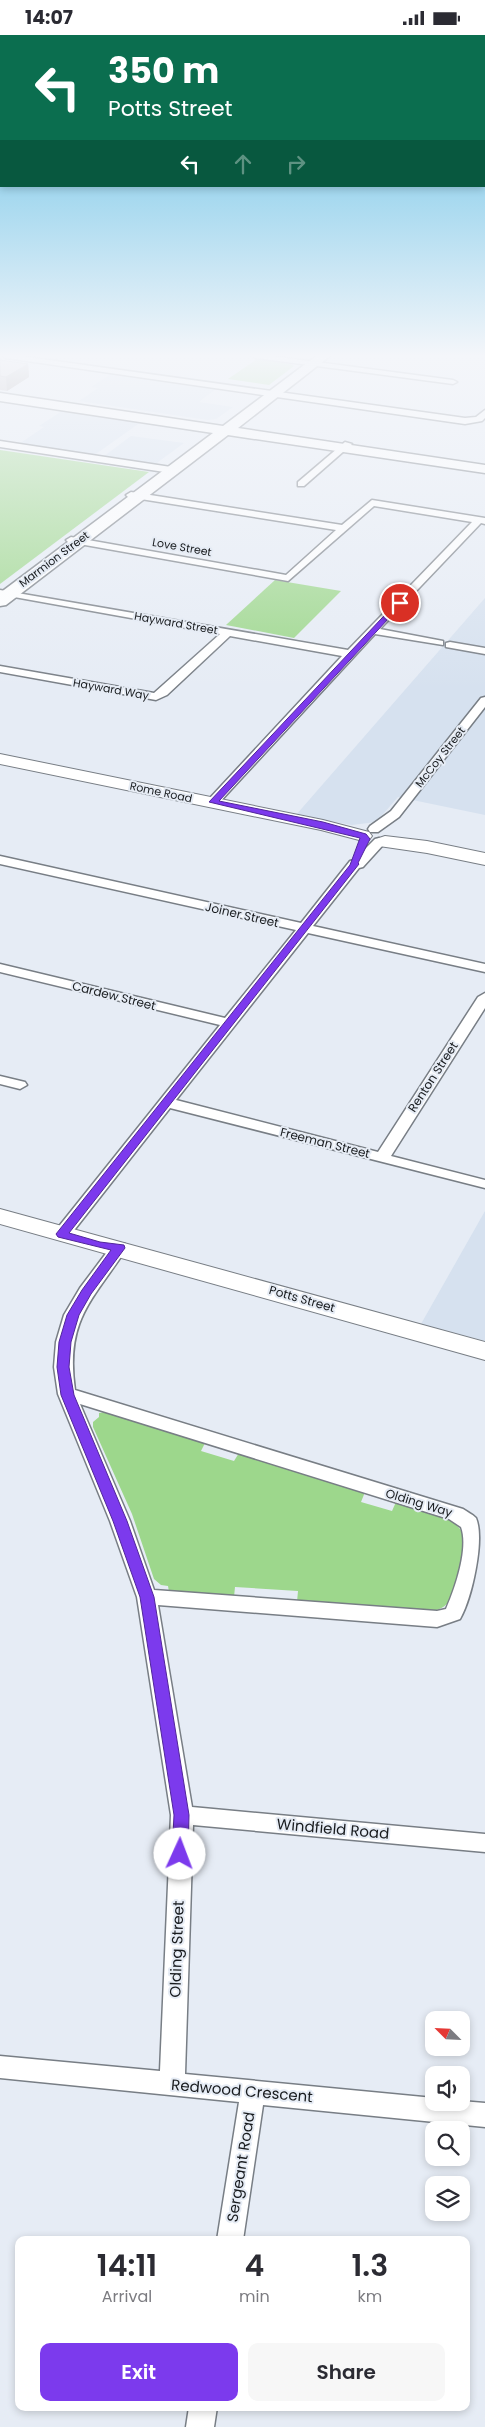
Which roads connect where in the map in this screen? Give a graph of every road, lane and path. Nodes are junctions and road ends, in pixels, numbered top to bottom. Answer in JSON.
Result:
{"nodes":[{"id":1,"x":151,"y":468,"type":"edge"},
{"id":2,"x":170,"y":468,"type":"edge"},
{"id":3,"x":321,"y":468,"type":"edge"},
{"id":4,"x":167,"y":470,"type":"junction"},
{"id":5,"x":302,"y":484,"type":"dead end"},
{"id":6,"x":133,"y":496,"type":"junction"},
{"id":7,"x":482,"y":520,"type":"edge"},
{"id":8,"x":342,"y":528,"type":"junction"},
{"id":9,"x":73,"y":541,"type":"junction"},
{"id":10,"x":3,"y":595,"type":"edge"},
{"id":11,"x":373,"y":631,"type":"junction"},
{"id":12,"x":228,"y":633,"type":"junction"},
{"id":13,"x":444,"y":644,"type":"joint"},
{"id":14,"x":485,"y":651,"type":"edge"},
{"id":15,"x":350,"y":654,"type":"junction"},
{"id":16,"x":0,"y":669,"type":"edge"},
{"id":17,"x":485,"y":700,"type":"edge"},
{"id":18,"x":0,"y":759,"type":"edge"},
{"id":19,"x":213,"y":802,"type":"junction"},
{"id":20,"x":395,"y":814,"type":"joint"},
{"id":21,"x":377,"y":836,"type":"junction"},
{"id":22,"x":485,"y":859,"type":"edge"},
{"id":23,"x":0,"y":860,"type":"edge"},
{"id":24,"x":306,"y":929,"type":"junction"},
{"id":25,"x":0,"y":968,"type":"edge"},
{"id":26,"x":485,"y":968,"type":"edge"},
{"id":27,"x":485,"y":997,"type":"edge"},
{"id":28,"x":228,"y":1023,"type":"junction"},
{"id":29,"x":0,"y":1080,"type":"edge"},
{"id":30,"x":20,"y":1085,"type":"dead end"},
{"id":31,"x":168,"y":1103,"type":"junction"},
{"id":32,"x":382,"y":1158,"type":"junction"},
{"id":33,"x":482,"y":1184,"type":"dead end"},
{"id":34,"x":0,"y":1211,"type":"edge"},
{"id":35,"x":0,"y":1216,"type":"edge"},
{"id":36,"x":64,"y":1232,"type":"junction"},
{"id":37,"x":120,"y":1248,"type":"junction"},
{"id":38,"x":485,"y":1351,"type":"edge"},
{"id":39,"x":68,"y":1395,"type":"junction"},
{"id":40,"x":147,"y":1597,"type":"junction"},
{"id":41,"x":182,"y":1815,"type":"junction"},
{"id":42,"x":485,"y":1843,"type":"edge"},
{"id":43,"x":0,"y":2067,"type":"edge"},
{"id":44,"x":172,"y":2085,"type":"junction"},
{"id":45,"x":253,"y":2093,"type":"junction"},
{"id":46,"x":485,"y":2115,"type":"edge"},
{"id":47,"x":231,"y":2236,"type":"edge"},
{"id":48,"x":202,"y":2411,"type":"edge"},
{"id":49,"x":200,"y":2427,"type":"edge"}],
"edges":[{"from":1,"to":4,"type":"street"},
{"from":2,"to":4,"type":"main road","name":"Marmion Street"},
{"from":3,"to":5,"type":"street"},
{"from":4,"to":6,"type":"main road","name":"Marmion Street"},
{"from":6,"to":8,"type":"street"},
{"from":6,"to":9,"type":"main road","name":"Marmion Street"},
{"from":7,"to":8,"type":"street"},
{"from":7,"to":11,"type":"street"},
{"from":8,"to":9,"type":"street","name":"Love Street"},
{"from":9,"to":10,"type":"main road","name":"Marmion Street"},
{"from":10,"to":12,"type":"street","name":"Hayward Street"},
{"from":11,"to":13,"type":"street"},
{"from":11,"to":15,"type":"street"},
{"from":12,"to":15,"type":"street","name":"Hayward Street"},
{"from":12,"to":16,"type":"street","name":"Hayward Way"},
{"from":13,"to":14,"type":"street"},
{"from":15,"to":19,"type":"street"},
{"from":17,"to":20,"type":"street","name":"McCoy Street"},
{"from":18,"to":19,"type":"street","name":"Rome Road"},
{"from":19,"to":21,"type":"street","name":"Rome Road"},
{"from":20,"to":21,"type":"street","name":"McCoy Street"},
{"from":21,"to":22,"type":"street","name":"Rome Road"},
{"from":21,"to":24,"type":"street","name":"McCoy Street"},
{"from":23,"to":24,"type":"street","name":"Joiner Street"},
{"from":24,"to":26,"type":"street","name":"Joiner Street"},
{"from":24,"to":28,"type":"street","name":"McCoy Street"},
{"from":25,"to":28,"type":"street","name":"Cardew Street"},
{"from":27,"to":32,"type":"street","name":"Renton Street"},
{"from":28,"to":31,"type":"street","name":"McCoy Street"},
{"from":29,"to":30,"type":"street"},
{"from":31,"to":32,"type":"street","name":"Freeman Street"},
{"from":31,"to":36,"type":"street","name":"McCoy Street"},
{"from":32,"to":33,"type":"street","name":"Freeman Street"},
{"from":34,"to":36,"type":"street","name":"Potts Street"},
{"from":35,"to":36,"type":"street","name":"Potts Street"},
{"from":36,"to":37,"type":"street","name":"Potts Street"},
{"from":37,"to":38,"type":"street","name":"Potts Street"},
{"from":37,"to":39,"type":"street","name":"Olding Street"},
{"from":39,"to":40,"type":"street","name":"Olding Street"},
{"from":39,"to":40,"type":"street","name":"Olding Way"},
{"from":40,"to":41,"type":"street","name":"Olding Street"},
{"from":41,"to":42,"type":"street","name":"Windfield Road"},
{"from":41,"to":44,"type":"street","name":"Olding Street"},
{"from":43,"to":44,"type":"street","name":"Redwood Crescent"},
{"from":44,"to":45,"type":"street","name":"Redwood Crescent"},
{"from":45,"to":46,"type":"street","name":"Redwood Crescent"},
{"from":45,"to":47,"type":"street","name":"Sergeant Road"},
{"from":48,"to":49,"type":"street"}]}
